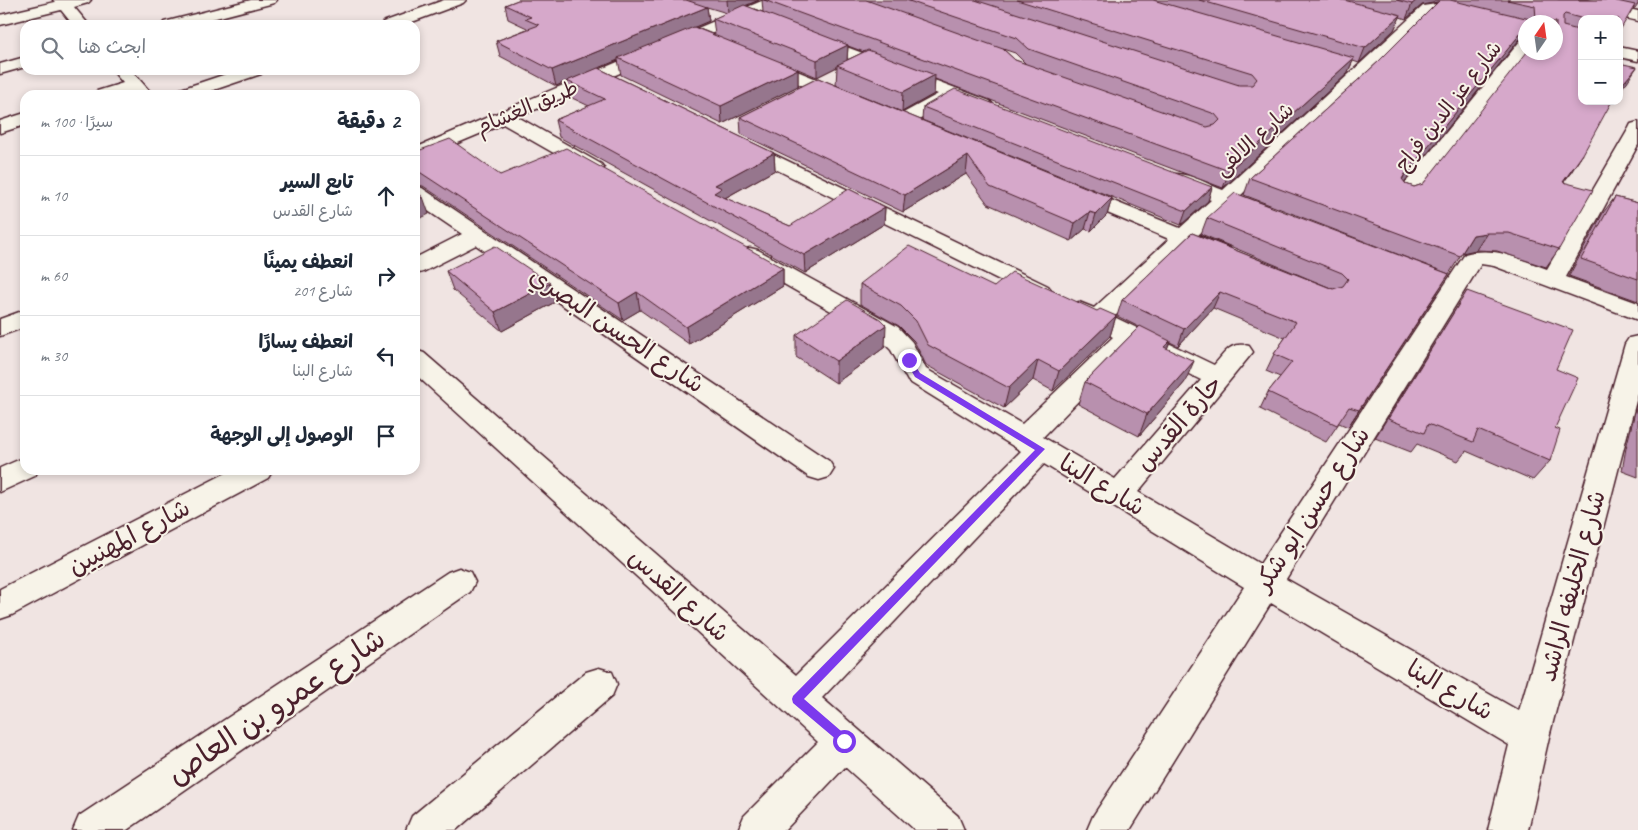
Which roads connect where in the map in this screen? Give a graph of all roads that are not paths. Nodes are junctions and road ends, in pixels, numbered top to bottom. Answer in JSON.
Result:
{"nodes":[{"id":1,"x":83,"y":0,"type":"edge"},
{"id":2,"x":269,"y":0,"type":"edge"},
{"id":3,"x":458,"y":0,"type":"edge"},
{"id":4,"x":777,"y":0,"type":"edge"},
{"id":5,"x":1568,"y":0,"type":"edge"},
{"id":6,"x":63,"y":2,"type":"edge"},
{"id":7,"x":704,"y":13,"type":"edge"},
{"id":8,"x":1638,"y":16,"type":"edge"},
{"id":9,"x":737,"y":17,"type":"junction"},
{"id":10,"x":0,"y":20,"type":"edge"},
{"id":11,"x":77,"y":20,"type":"edge"},
{"id":12,"x":190,"y":20,"type":"edge"},
{"id":13,"x":403,"y":20,"type":"edge"},
{"id":14,"x":771,"y":24,"type":"edge"},
{"id":15,"x":1518,"y":26,"type":"edge"},
{"id":16,"x":798,"y":34,"type":"edge"},
{"id":17,"x":696,"y":35,"type":"junction"},
{"id":18,"x":1638,"y":38,"type":"edge"},
{"id":19,"x":722,"y":46,"type":"edge"},
{"id":20,"x":1518,"y":54,"type":"edge"},
{"id":21,"x":1629,"y":54,"type":"edge"},
{"id":22,"x":748,"y":56,"type":"edge"},
{"id":23,"x":867,"y":60,"type":"junction"},
{"id":24,"x":20,"y":63,"type":"edge"},
{"id":25,"x":0,"y":69,"type":"edge"},
{"id":26,"x":126,"y":75,"type":"edge"},
{"id":27,"x":240,"y":75,"type":"edge"},
{"id":28,"x":602,"y":75,"type":"junction"},
{"id":29,"x":823,"y":82,"type":"junction"},
{"id":30,"x":627,"y":88,"type":"edge"},
{"id":31,"x":140,"y":90,"type":"edge"},
{"id":32,"x":196,"y":90,"type":"edge"},
{"id":33,"x":952,"y":93,"type":"junction"},
{"id":34,"x":860,"y":103,"type":"edge"},
{"id":35,"x":998,"y":110,"type":"edge"},
{"id":36,"x":504,"y":117,"type":"junction"},
{"id":37,"x":20,"y":120,"type":"edge"},
{"id":38,"x":904,"y":121,"type":"edge"},
{"id":39,"x":0,"y":126,"type":"edge"},
{"id":40,"x":1638,"y":128,"type":"edge"},
{"id":41,"x":721,"y":134,"type":"edge"},
{"id":42,"x":420,"y":153,"type":"edge"},
{"id":43,"x":1161,"y":173,"type":"edge"},
{"id":44,"x":615,"y":179,"type":"edge"},
{"id":45,"x":1056,"y":184,"type":"edge"},
{"id":46,"x":420,"y":195,"type":"edge"},
{"id":47,"x":1405,"y":196,"type":"edge"},
{"id":48,"x":1225,"y":198,"type":"junction"},
{"id":49,"x":1280,"y":219,"type":"edge"},
{"id":50,"x":478,"y":235,"type":"junction"},
{"id":51,"x":1182,"y":236,"type":"junction"},
{"id":52,"x":726,"y":242,"type":"edge"},
{"id":53,"x":1235,"y":259,"type":"edge"},
{"id":54,"x":420,"y":264,"type":"edge"},
{"id":55,"x":1553,"y":279,"type":"junction"},
{"id":56,"x":1638,"y":312,"type":"edge"},
{"id":57,"x":1097,"y":319,"type":"junction"},
{"id":58,"x":20,"y":320,"type":"edge"},
{"id":59,"x":0,"y":328,"type":"edge"},
{"id":60,"x":1129,"y":335,"type":"junction"},
{"id":61,"x":1638,"y":344,"type":"edge"},
{"id":62,"x":1240,"y":352,"type":"dead end"},
{"id":63,"x":420,"y":363,"type":"edge"},
{"id":64,"x":1218,"y":378,"type":"junction"},
{"id":65,"x":1033,"y":444,"type":"junction"},
{"id":66,"x":819,"y":469,"type":"dead end"},
{"id":67,"x":20,"y":471,"type":"edge"},
{"id":68,"x":248,"y":475,"type":"edge"},
{"id":69,"x":0,"y":481,"type":"edge"},
{"id":70,"x":1118,"y":495,"type":"junction"},
{"id":71,"x":459,"y":582,"type":"dead end"},
{"id":72,"x":1266,"y":583,"type":"junction"},
{"id":73,"x":0,"y":604,"type":"edge"},
{"id":74,"x":599,"y":684,"type":"dead end"},
{"id":75,"x":797,"y":699,"type":"junction"},
{"id":76,"x":1530,"y":737,"type":"junction"},
{"id":77,"x":844,"y":741,"type":"junction"},
{"id":78,"x":93,"y":830,"type":"edge"},
{"id":79,"x":426,"y":830,"type":"edge"},
{"id":80,"x":758,"y":830,"type":"edge"},
{"id":81,"x":944,"y":830,"type":"edge"},
{"id":82,"x":1107,"y":830,"type":"edge"},
{"id":83,"x":1508,"y":830,"type":"edge"}],
"edges":[{"from":1,"to":6,"type":"street"},
{"from":2,"to":12,"type":"street"},
{"from":3,"to":13,"type":"street"},
{"from":4,"to":9,"type":"street","name":"طريق الغشام"},
{"from":5,"to":8,"type":"street"},
{"from":6,"to":10,"type":"street"},
{"from":6,"to":11,"type":"street"},
{"from":7,"to":9,"type":"street"},
{"from":9,"to":14,"type":"street"},
{"from":9,"to":17,"type":"street","name":"طريق الغشام"},
{"from":15,"to":48,"type":"street","name":"شارع الالفى"},
{"from":16,"to":23,"type":"street"},
{"from":17,"to":19,"type":"street"},
{"from":17,"to":28,"type":"street","name":"طريق الغشام"},
{"from":18,"to":21,"type":"street"},
{"from":20,"to":47,"type":"street","name":"شارع عز الدين فراج"},
{"from":22,"to":29,"type":"street"},
{"from":23,"to":29,"type":"street"},
{"from":23,"to":33,"type":"street"},
{"from":24,"to":25,"type":"street"},
{"from":26,"to":31,"type":"street"},
{"from":27,"to":32,"type":"street"},
{"from":28,"to":30,"type":"street"},
{"from":28,"to":36,"type":"street","name":"طريق الغشام"},
{"from":29,"to":34,"type":"street"},
{"from":33,"to":35,"type":"street"},
{"from":33,"to":38,"type":"street"},
{"from":36,"to":42,"type":"street","name":"طريق الغشام"},
{"from":36,"to":44,"type":"street"},
{"from":37,"to":39,"type":"street"},
{"from":40,"to":55,"type":"street"},
{"from":41,"to":57,"type":"street"},
{"from":43,"to":48,"type":"street"},
{"from":45,"to":51,"type":"street"},
{"from":46,"to":50,"type":"street","name":"شارع الحسن البصري"},
{"from":48,"to":49,"type":"street"},
{"from":48,"to":51,"type":"street","name":"شارع الالفى"},
{"from":50,"to":54,"type":"street"},
{"from":50,"to":66,"type":"street","name":"شارع الحسن البصري"},
{"from":51,"to":53,"type":"street"},
{"from":51,"to":57,"type":"street","name":"شارع الالفى"},
{"from":52,"to":65,"type":"street","name":"شارع البنا"},
{"from":55,"to":56,"type":"street","name":"شارع حسن ابو شكر"},
{"from":55,"to":72,"type":"street","name":"شارع حسن ابو شكر"},
{"from":57,"to":60,"type":"street"},
{"from":58,"to":59,"type":"street"},
{"from":60,"to":64,"type":"street"},
{"from":60,"to":65,"type":"street"},
{"from":61,"to":76,"type":"street","name":"شارع الخليفه الراشد"},
{"from":62,"to":64,"type":"street","name":"حارة القدس"},
{"from":63,"to":75,"type":"street","name":"شارع القدس"},
{"from":64,"to":70,"type":"street","name":"حارة القدس"},
{"from":65,"to":70,"type":"street","name":"شارع البنا"},
{"from":65,"to":75,"type":"street"},
{"from":67,"to":69,"type":"street"},
{"from":68,"to":73,"type":"street","name":"شارع المهنيين"},
{"from":70,"to":72,"type":"street","name":"شارع البنا"},
{"from":71,"to":78,"type":"street","name":"شارع عمرو بن العاص"},
{"from":72,"to":76,"type":"street","name":"شارع البنا"},
{"from":72,"to":82,"type":"street","name":"شارع حسن ابو شكر"},
{"from":74,"to":79,"type":"street"},
{"from":75,"to":77,"type":"street","name":"شارع القدس"},
{"from":76,"to":83,"type":"street","name":"شارع الخليفه الراشد"},
{"from":77,"to":80,"type":"street"},
{"from":77,"to":81,"type":"street","name":"شارع القدس"}]}
